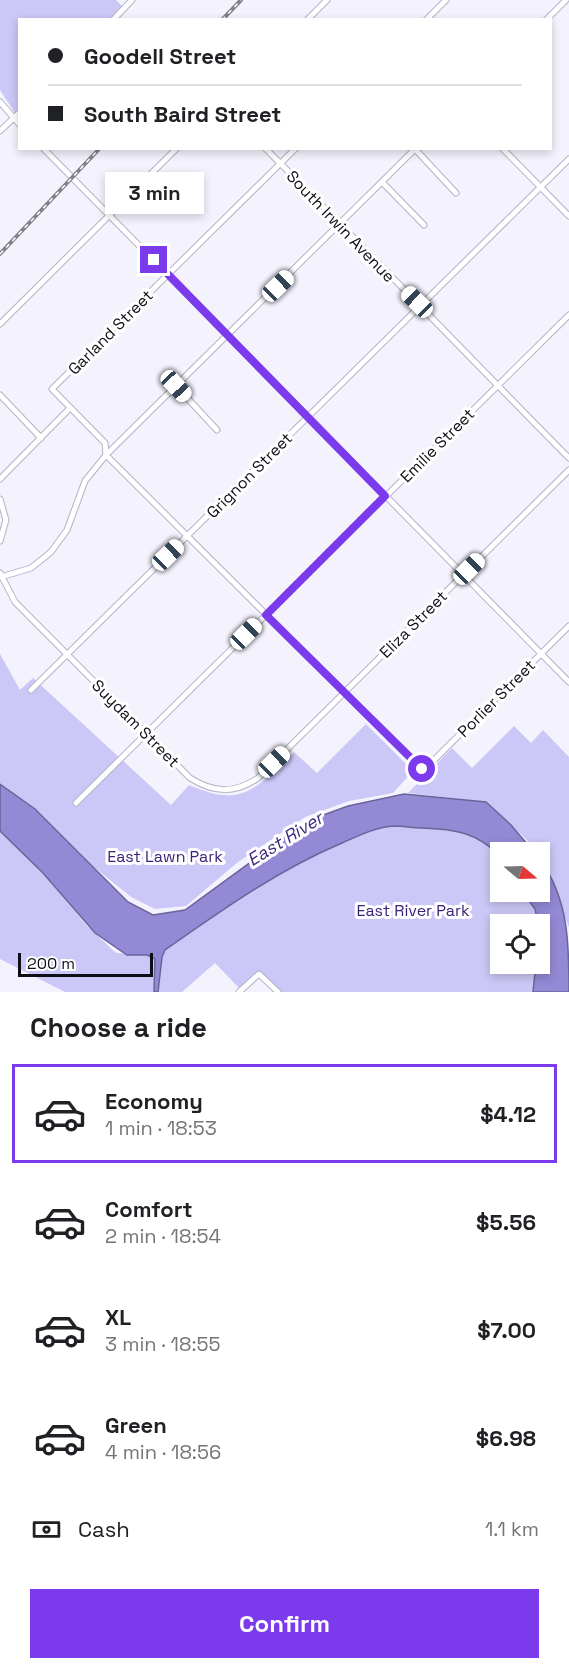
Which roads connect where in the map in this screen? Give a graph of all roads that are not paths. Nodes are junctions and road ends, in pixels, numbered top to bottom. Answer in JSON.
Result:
{"nodes":[{"id":1,"x":120,"y":0,"type":"edge"},
{"id":2,"x":132,"y":0,"type":"edge"},
{"id":3,"x":327,"y":0,"type":"edge"},
{"id":4,"x":446,"y":0,"type":"edge"},
{"id":5,"x":566,"y":0,"type":"edge"},
{"id":6,"x":126,"y":6,"type":"junction"},
{"id":7,"x":115,"y":18,"type":"edge"},
{"id":8,"x":309,"y":18,"type":"edge"},
{"id":9,"x":428,"y":18,"type":"edge"},
{"id":10,"x":548,"y":18,"type":"edge"},
{"id":11,"x":0,"y":102,"type":"edge"},
{"id":12,"x":18,"y":114,"type":"edge"},
{"id":13,"x":13,"y":118,"type":"junction"},
{"id":14,"x":18,"y":123,"type":"edge"},
{"id":15,"x":0,"y":131,"type":"edge"},
{"id":16,"x":45,"y":150,"type":"edge"},
{"id":17,"x":175,"y":150,"type":"edge"},
{"id":18,"x":267,"y":150,"type":"edge"},
{"id":19,"x":294,"y":150,"type":"edge"},
{"id":20,"x":414,"y":150,"type":"edge"},
{"id":21,"x":416,"y":150,"type":"edge"},
{"id":22,"x":504,"y":150,"type":"edge"},
{"id":23,"x":569,"y":159,"type":"edge"},
{"id":24,"x":280,"y":164,"type":"junction"},
{"id":25,"x":382,"y":182,"type":"junction"},
{"id":26,"x":541,"y":188,"type":"junction"},
{"id":27,"x":456,"y":193,"type":"dead end"},
{"id":28,"x":110,"y":215,"type":"junction"},
{"id":29,"x":569,"y":216,"type":"edge"},
{"id":30,"x":342,"y":224,"type":"junction"},
{"id":31,"x":423,"y":225,"type":"dead end"},
{"id":32,"x":169,"y":275,"type":"junction"},
{"id":33,"x":421,"y":306,"type":"junction"},
{"id":34,"x":569,"y":315,"type":"edge"},
{"id":35,"x":0,"y":324,"type":"edge"},
{"id":36,"x":228,"y":334,"type":"junction"},
{"id":37,"x":497,"y":385,"type":"junction"},
{"id":38,"x":176,"y":386,"type":"junction"},
{"id":39,"x":0,"y":395,"type":"edge"},
{"id":40,"x":70,"y":408,"type":"junction"},
{"id":41,"x":308,"y":417,"type":"junction"},
{"id":42,"x":217,"y":429,"type":"dead end"},
{"id":43,"x":41,"y":438,"type":"junction"},
{"id":44,"x":106,"y":454,"type":"junction"},
{"id":45,"x":569,"y":458,"type":"edge"},
{"id":46,"x":569,"y":470,"type":"edge"},
{"id":47,"x":0,"y":479,"type":"edge"},
{"id":48,"x":385,"y":496,"type":"junction"},
{"id":49,"x":0,"y":499,"type":"edge"},
{"id":50,"x":188,"y":536,"type":"junction"},
{"id":51,"x":0,"y":541,"type":"edge"},
{"id":52,"x":1,"y":575,"type":"edge"},
{"id":53,"x":463,"y":575,"type":"junction"},
{"id":54,"x":266,"y":615,"type":"junction"},
{"id":55,"x":569,"y":626,"type":"edge"},
{"id":56,"x":68,"y":654,"type":"junction"},
{"id":57,"x":541,"y":654,"type":"junction"},
{"id":58,"x":569,"y":682,"type":"edge"},
{"id":59,"x":32,"y":690,"type":"dead end"},
{"id":60,"x":343,"y":693,"type":"junction"},
{"id":61,"x":146,"y":733,"type":"junction"},
{"id":62,"x":258,"y":778,"type":"joint"},
{"id":63,"x":76,"y":803,"type":"dead end"},
{"id":64,"x":239,"y":992,"type":"edge"},
{"id":65,"x":278,"y":992,"type":"edge"}],
"edges":[{"from":1,"to":6,"type":"street"},
{"from":2,"to":6,"type":"street"},
{"from":3,"to":8,"type":"street"},
{"from":4,"to":9,"type":"street"},
{"from":5,"to":10,"type":"street"},
{"from":6,"to":7,"type":"street"},
{"from":11,"to":13,"type":"street"},
{"from":12,"to":13,"type":"street"},
{"from":13,"to":14,"type":"street"},
{"from":13,"to":15,"type":"street"},
{"from":16,"to":28,"type":"street"},
{"from":17,"to":28,"type":"street"},
{"from":18,"to":24,"type":"street","name":"South Irwin Avenue"},
{"from":19,"to":24,"type":"street","name":"Garland Street"},
{"from":20,"to":25,"type":"street"},
{"from":21,"to":27,"type":"street"},
{"from":22,"to":26,"type":"street"},
{"from":23,"to":26,"type":"street","name":"Grignon Street"},
{"from":24,"to":30,"type":"street","name":"South Irwin Avenue"},
{"from":24,"to":32,"type":"street","name":"Garland Street"},
{"from":25,"to":30,"type":"street"},
{"from":25,"to":31,"type":"street"},
{"from":26,"to":29,"type":"street"},
{"from":26,"to":33,"type":"street","name":"Grignon Street"},
{"from":28,"to":32,"type":"street"},
{"from":28,"to":35,"type":"street"},
{"from":30,"to":33,"type":"street","name":"South Irwin Avenue"},
{"from":30,"to":36,"type":"street"},
{"from":32,"to":36,"type":"street"},
{"from":32,"to":40,"type":"street","name":"Garland Street"},
{"from":33,"to":37,"type":"street","name":"South Irwin Avenue"},
{"from":33,"to":41,"type":"street","name":"Grignon Street"},
{"from":34,"to":37,"type":"street","name":"Emilie Street"},
{"from":36,"to":38,"type":"street"},
{"from":36,"to":41,"type":"street"},
{"from":37,"to":45,"type":"street","name":"South Irwin Avenue"},
{"from":37,"to":48,"type":"street","name":"Emilie Street"},
{"from":38,"to":42,"type":"street"},
{"from":38,"to":44,"type":"street"},
{"from":39,"to":43,"type":"street"},
{"from":40,"to":43,"type":"street"},
{"from":40,"to":44,"type":"street"},
{"from":41,"to":48,"type":"street"},
{"from":41,"to":50,"type":"street","name":"Grignon Street"},
{"from":43,"to":47,"type":"street"},
{"from":44,"to":50,"type":"street"},
{"from":44,"to":52,"type":"street"},
{"from":46,"to":53,"type":"street","name":"Eliza Street"},
{"from":48,"to":53,"type":"street"},
{"from":48,"to":54,"type":"street","name":"Emilie Street"},
{"from":49,"to":51,"type":"street"},
{"from":50,"to":54,"type":"street"},
{"from":50,"to":56,"type":"street","name":"Grignon Street"},
{"from":52,"to":56,"type":"street","name":"Suydam Street"},
{"from":53,"to":57,"type":"street"},
{"from":53,"to":60,"type":"street","name":"Eliza Street"},
{"from":54,"to":60,"type":"street"},
{"from":54,"to":61,"type":"street","name":"Emilie Street"},
{"from":55,"to":57,"type":"street","name":"Porlier Street"},
{"from":56,"to":59,"type":"street","name":"Grignon Street"},
{"from":56,"to":61,"type":"street","name":"Suydam Street"},
{"from":57,"to":58,"type":"street"},
{"from":57,"to":60,"type":"street","name":"Porlier Street"},
{"from":60,"to":62,"type":"street","name":"Eliza Street"},
{"from":61,"to":62,"type":"street","name":"Suydam Street"},
{"from":61,"to":63,"type":"street","name":"Emilie Street"},
{"from":64,"to":65,"type":"street"}]}
